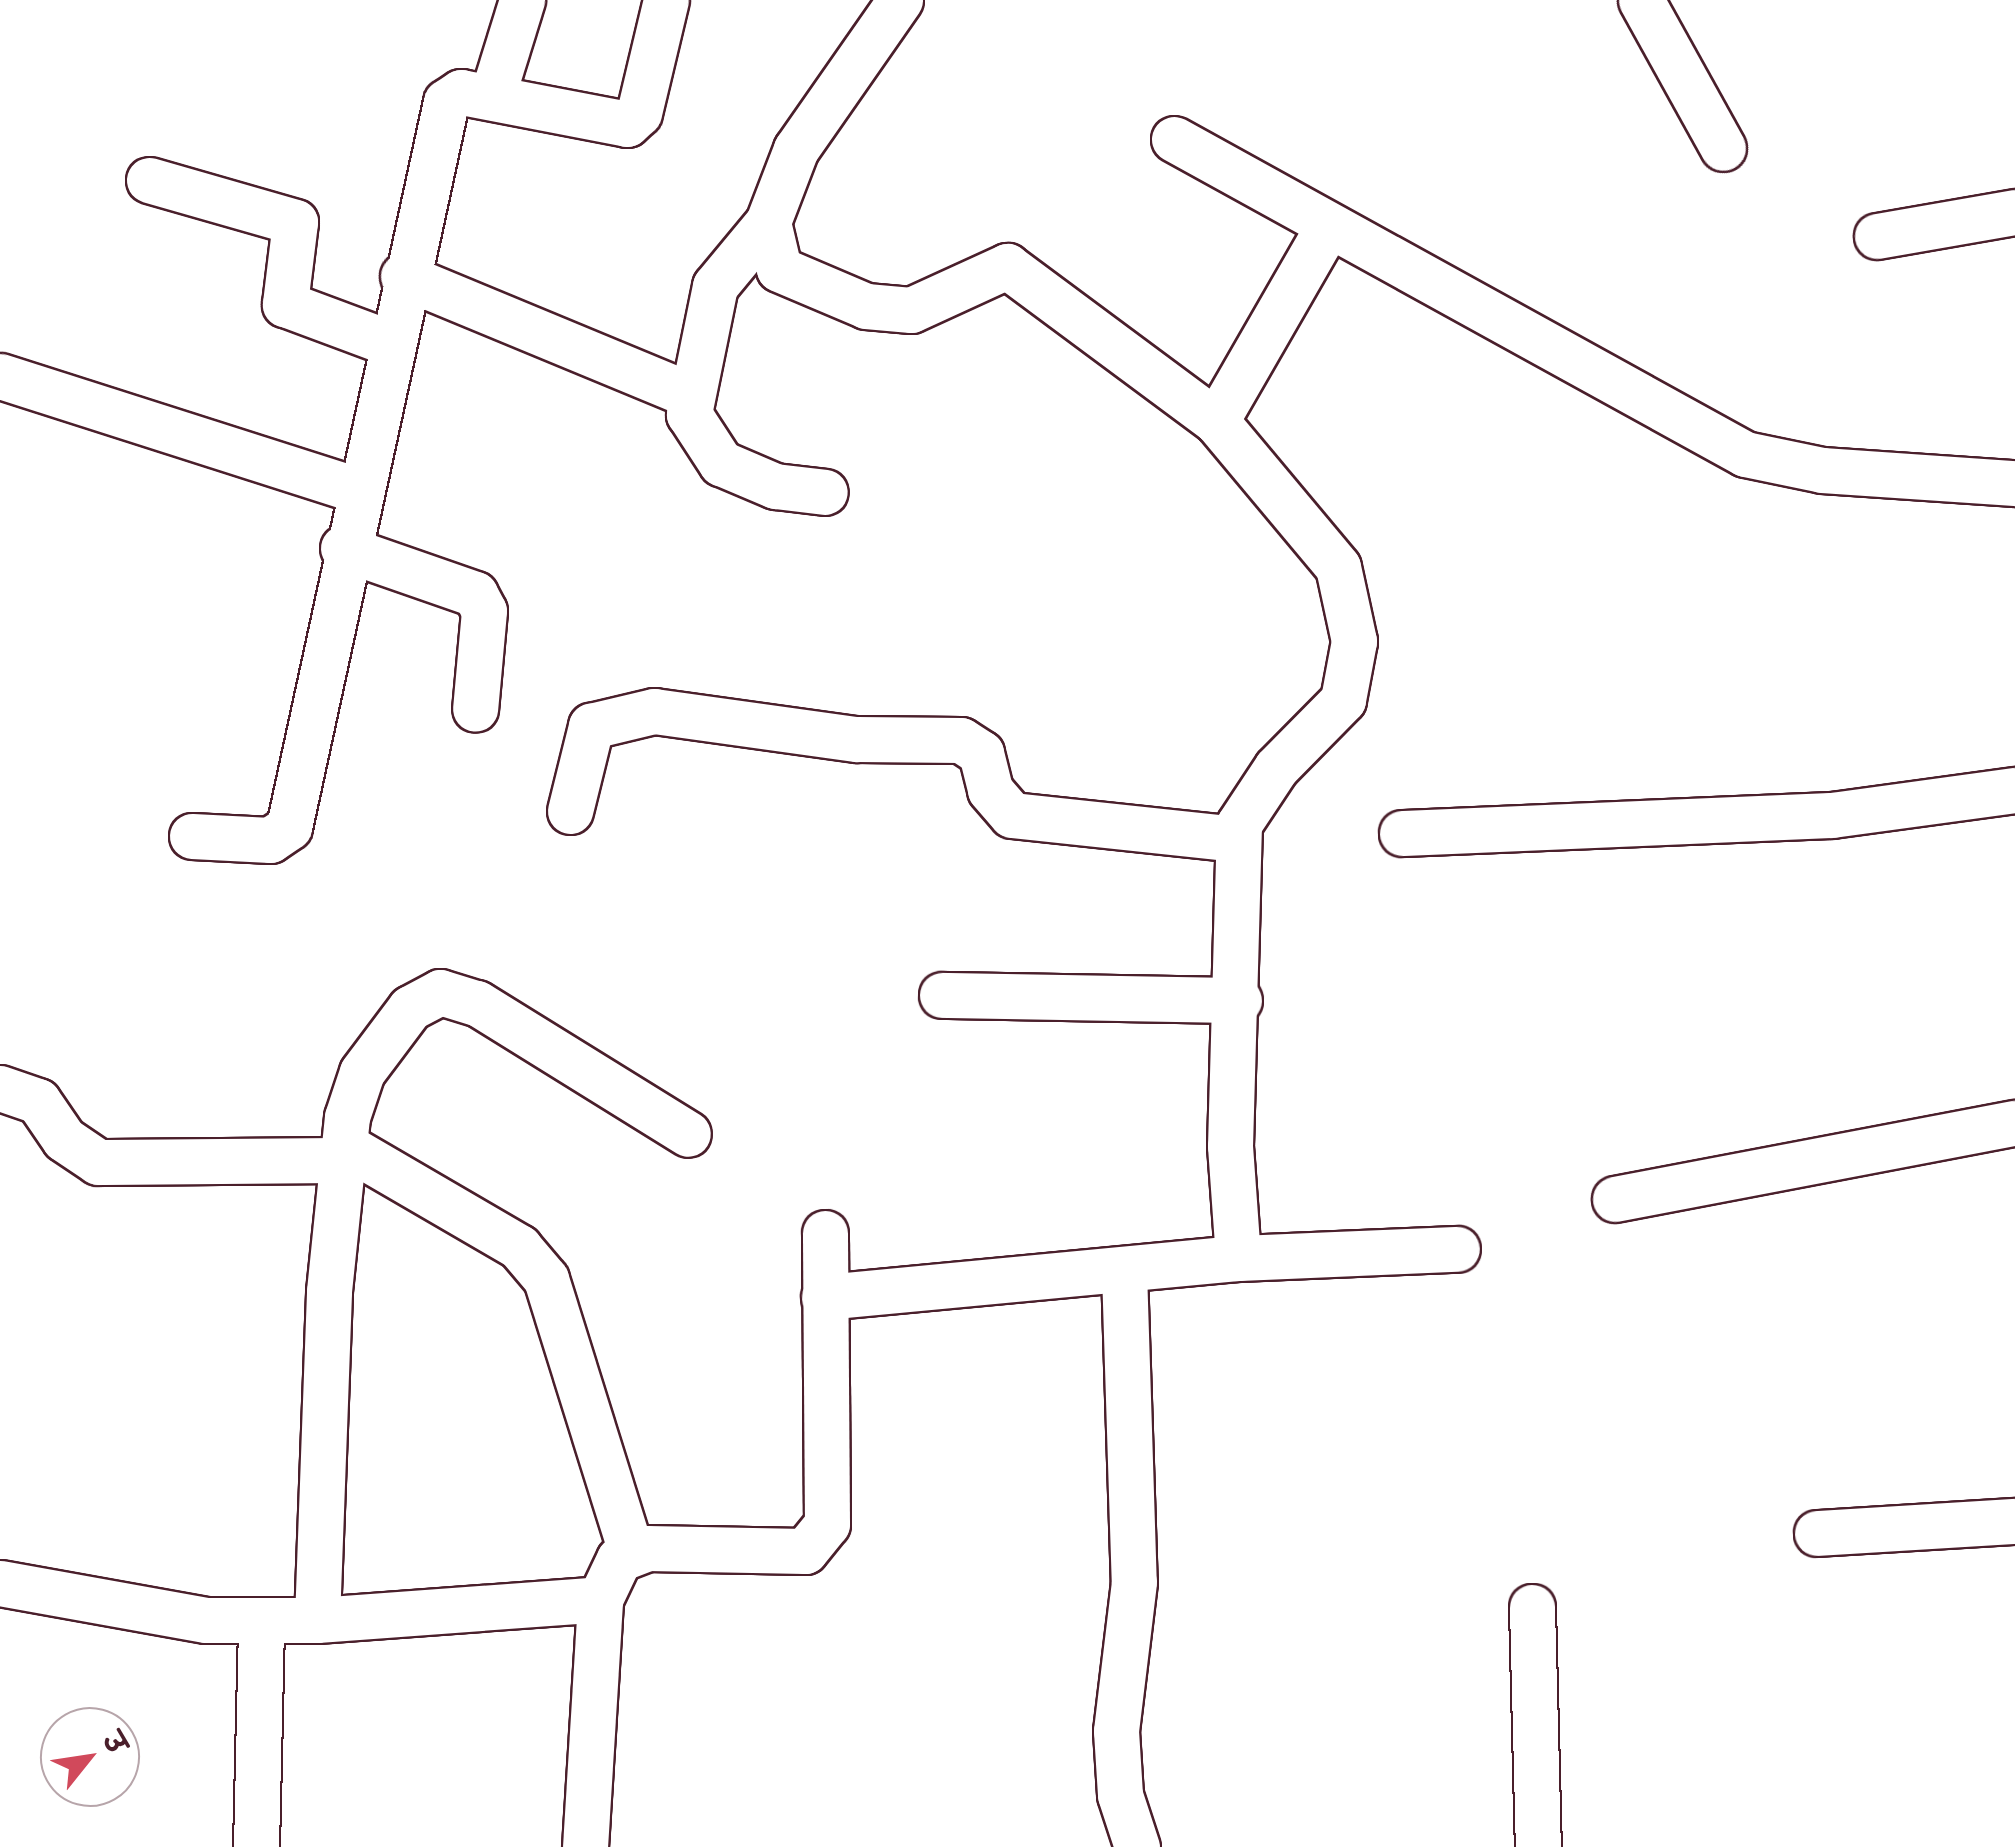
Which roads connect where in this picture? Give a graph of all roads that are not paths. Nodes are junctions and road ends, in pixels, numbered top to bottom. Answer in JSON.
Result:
{"nodes":[{"id":1,"x":522,"y":0,"type":"edge"},
{"id":2,"x":666,"y":0,"type":"edge"},
{"id":3,"x":900,"y":0,"type":"edge"},
{"id":4,"x":1641,"y":0,"type":"edge"},
{"id":5,"x":492,"y":96,"type":"junction"},
{"id":6,"x":1174,"y":139,"type":"dead end"},
{"id":7,"x":1724,"y":148,"type":"dead end"},
{"id":8,"x":148,"y":180,"type":"dead end"},
{"id":9,"x":2015,"y":212,"type":"edge"},
{"id":10,"x":768,"y":222,"type":"junction"},
{"id":11,"x":1327,"y":228,"type":"junction"},
{"id":12,"x":1877,"y":236,"type":"dead end"},
{"id":13,"x":403,"y":276,"type":"junction"},
{"id":14,"x":387,"y":342,"type":"junction"},
{"id":15,"x":0,"y":376,"type":"edge"},
{"id":16,"x":691,"y":395,"type":"junction"},
{"id":17,"x":1216,"y":422,"type":"junction"},
{"id":18,"x":2015,"y":482,"type":"edge"},
{"id":19,"x":355,"y":489,"type":"junction"},
{"id":20,"x":825,"y":492,"type":"dead end"},
{"id":21,"x":343,"y":548,"type":"junction"},
{"id":22,"x":475,"y":709,"type":"dead end"},
{"id":23,"x":2015,"y":790,"type":"edge"},
{"id":24,"x":570,"y":811,"type":"dead end"},
{"id":25,"x":1402,"y":833,"type":"dead end"},
{"id":26,"x":192,"y":836,"type":"dead end"},
{"id":27,"x":1236,"y":838,"type":"junction"},
{"id":28,"x":942,"y":996,"type":"dead end"},
{"id":29,"x":1239,"y":1000,"type":"junction"},
{"id":30,"x":0,"y":1088,"type":"edge"},
{"id":31,"x":2015,"y":1123,"type":"edge"},
{"id":32,"x":688,"y":1134,"type":"dead end"},
{"id":33,"x":344,"y":1152,"type":"junction"},
{"id":34,"x":1615,"y":1198,"type":"dead end"},
{"id":35,"x":824,"y":1233,"type":"dead end"},
{"id":36,"x":1457,"y":1249,"type":"dead end"},
{"id":37,"x":1238,"y":1258,"type":"junction"},
{"id":38,"x":1124,"y":1271,"type":"junction"},
{"id":39,"x":824,"y":1297,"type":"junction"},
{"id":40,"x":2015,"y":1521,"type":"edge"},
{"id":41,"x":1817,"y":1533,"type":"dead end"},
{"id":42,"x":631,"y":1552,"type":"junction"},
{"id":43,"x":0,"y":1584,"type":"edge"},
{"id":44,"x":600,"y":1599,"type":"junction"},
{"id":45,"x":1532,"y":1608,"type":"dead end"},
{"id":46,"x":261,"y":1620,"type":"junction"},
{"id":47,"x":317,"y":1620,"type":"junction"},
{"id":48,"x":256,"y":1847,"type":"edge"},
{"id":49,"x":586,"y":1847,"type":"edge"},
{"id":50,"x":1137,"y":1847,"type":"edge"},
{"id":51,"x":1538,"y":1847,"type":"edge"}],
"edges":[{"from":1,"to":5,"type":"street"},
{"from":2,"to":5,"type":"street"},
{"from":3,"to":10,"type":"street"},
{"from":4,"to":7,"type":"street"},
{"from":5,"to":13,"type":"street"},
{"from":6,"to":11,"type":"street"},
{"from":8,"to":14,"type":"street"},
{"from":9,"to":12,"type":"street"},
{"from":10,"to":16,"type":"street"},
{"from":10,"to":17,"type":"street"},
{"from":11,"to":17,"type":"street"},
{"from":11,"to":18,"type":"street"},
{"from":13,"to":14,"type":"street"},
{"from":13,"to":16,"type":"street"},
{"from":14,"to":19,"type":"street"},
{"from":15,"to":19,"type":"street"},
{"from":16,"to":20,"type":"street"},
{"from":17,"to":27,"type":"street"},
{"from":19,"to":21,"type":"street"},
{"from":21,"to":22,"type":"street"},
{"from":21,"to":26,"type":"street"},
{"from":23,"to":25,"type":"street"},
{"from":24,"to":27,"type":"street"},
{"from":27,"to":29,"type":"street"},
{"from":28,"to":29,"type":"street"},
{"from":29,"to":37,"type":"street"},
{"from":30,"to":33,"type":"street"},
{"from":31,"to":34,"type":"street"},
{"from":32,"to":33,"type":"street"},
{"from":33,"to":42,"type":"street"},
{"from":33,"to":47,"type":"street"},
{"from":35,"to":39,"type":"street"},
{"from":36,"to":37,"type":"street"},
{"from":37,"to":38,"type":"street"},
{"from":38,"to":39,"type":"street"},
{"from":38,"to":50,"type":"street"},
{"from":39,"to":42,"type":"street"},
{"from":40,"to":41,"type":"street"},
{"from":42,"to":44,"type":"street"},
{"from":43,"to":46,"type":"street"},
{"from":44,"to":47,"type":"street"},
{"from":44,"to":49,"type":"street"},
{"from":45,"to":51,"type":"street"},
{"from":46,"to":47,"type":"street"},
{"from":46,"to":48,"type":"street"}]}
